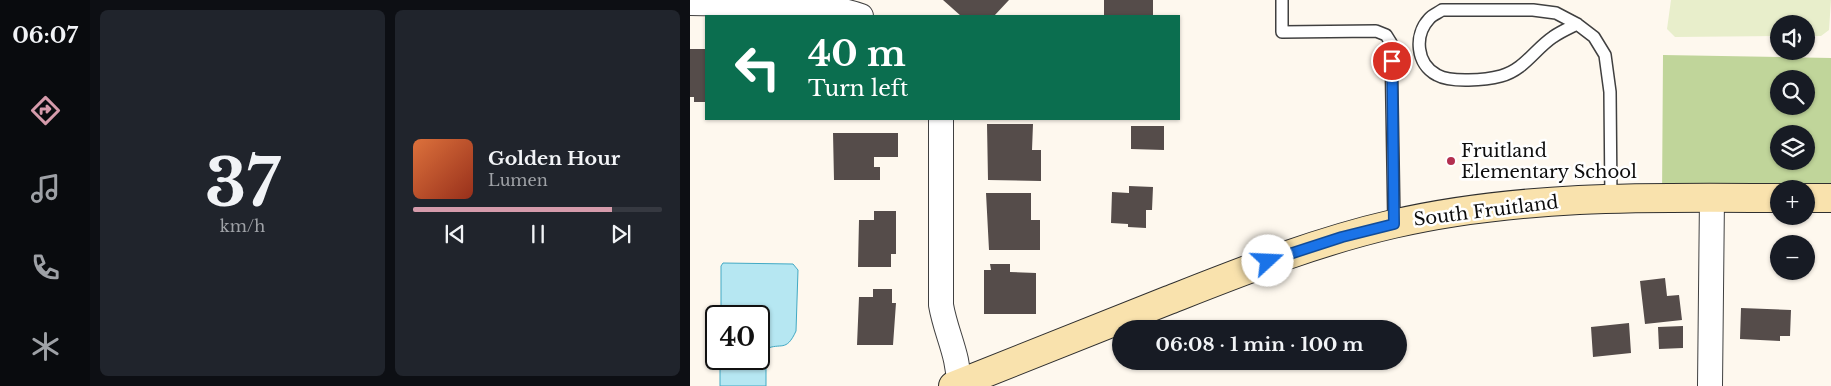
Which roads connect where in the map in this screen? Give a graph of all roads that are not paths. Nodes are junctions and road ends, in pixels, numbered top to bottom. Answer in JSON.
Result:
{"nodes":[{"id":1,"x":1282,"y":0,"type":"edge"},
{"id":2,"x":690,"y":3,"type":"edge"},
{"id":3,"x":859,"y":15,"type":"edge"},
{"id":4,"x":1577,"y":24,"type":"junction"},
{"id":5,"x":941,"y":120,"type":"edge"},
{"id":6,"x":1712,"y":197,"type":"junction"},
{"id":7,"x":1770,"y":198,"type":"edge"},
{"id":8,"x":1815,"y":198,"type":"edge"},
{"id":9,"x":1831,"y":198,"type":"edge"},
{"id":10,"x":1611,"y":200,"type":"junction"},
{"id":11,"x":1394,"y":224,"type":"junction"},
{"id":12,"x":957,"y":385,"type":"edge"},
{"id":13,"x":1710,"y":386,"type":"edge"}],
"edges":[{"from":1,"to":11,"type":"lane"},
{"from":2,"to":3,"type":"street"},
{"from":4,"to":4,"type":"lane"},
{"from":4,"to":10,"type":"lane"},
{"from":5,"to":12,"type":"street"},
{"from":6,"to":7,"type":"street","name":"South Fruitland"},
{"from":6,"to":10,"type":"street","name":"South Fruitland"},
{"from":6,"to":13,"type":"street"},
{"from":8,"to":9,"type":"street"},
{"from":10,"to":11,"type":"street","name":"South Fruitland"},
{"from":11,"to":12,"type":"street","name":"South Fruitland"}]}
